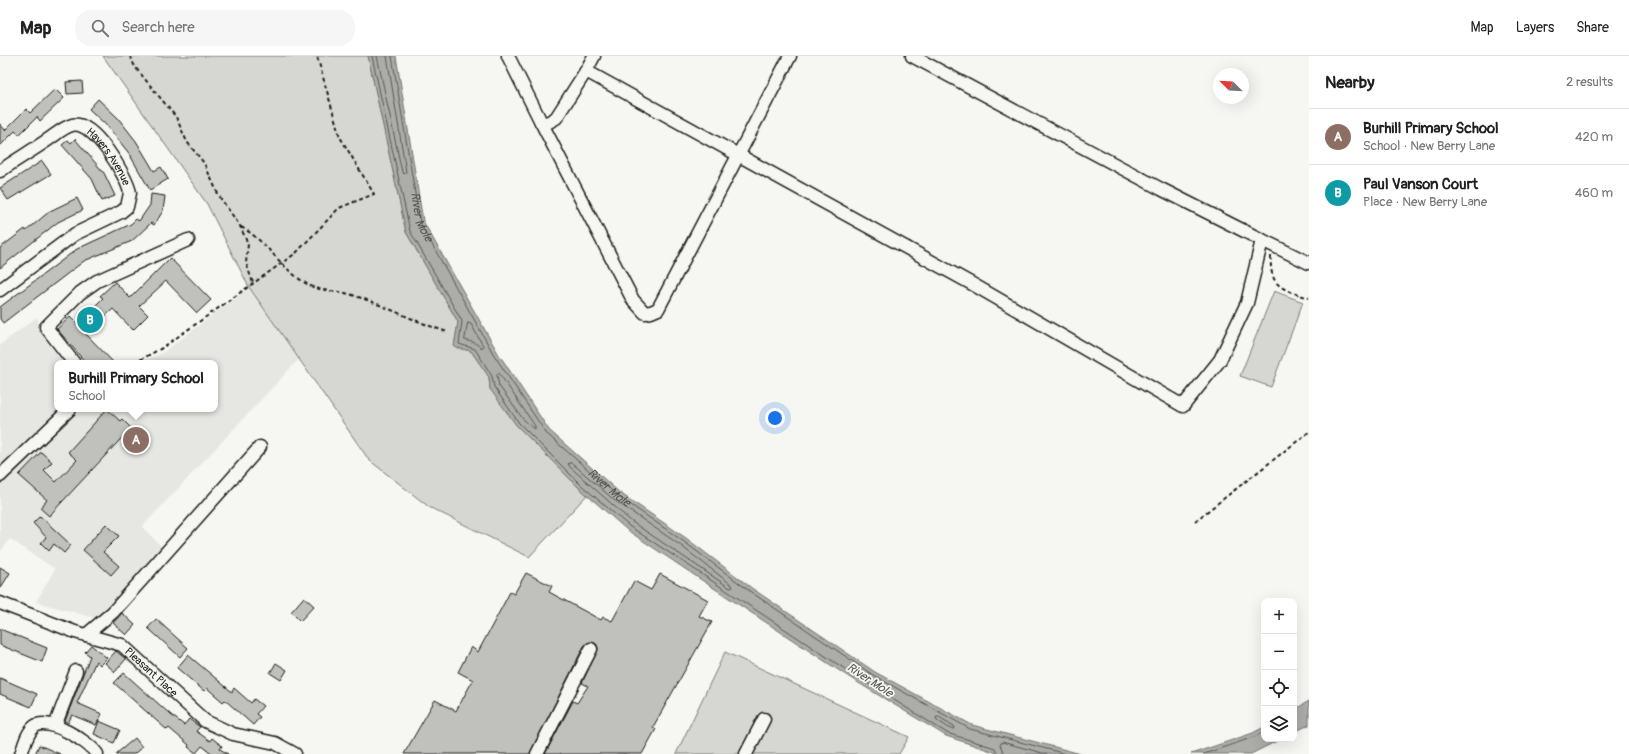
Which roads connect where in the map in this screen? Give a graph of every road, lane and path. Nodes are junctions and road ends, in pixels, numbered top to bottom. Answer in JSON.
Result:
{"nodes":[{"id":1,"x":130,"y":56,"type":"edge"},
{"id":2,"x":317,"y":56,"type":"edge"},
{"id":3,"x":508,"y":56,"type":"edge"},
{"id":4,"x":594,"y":56,"type":"edge"},
{"id":5,"x":790,"y":56,"type":"edge"},
{"id":6,"x":912,"y":56,"type":"edge"},
{"id":7,"x":586,"y":71,"type":"junction"},
{"id":8,"x":541,"y":122,"type":"junction"},
{"id":9,"x":739,"y":156,"type":"junction"},
{"id":10,"x":0,"y":171,"type":"edge"},
{"id":11,"x":240,"y":226,"type":"junction"},
{"id":12,"x":188,"y":240,"type":"dead end"},
{"id":13,"x":1267,"y":242,"type":"junction"},
{"id":14,"x":281,"y":263,"type":"junction"},
{"id":15,"x":1309,"y":263,"type":"edge"},
{"id":16,"x":254,"y":283,"type":"junction"},
{"id":17,"x":0,"y":290,"type":"edge"},
{"id":18,"x":1309,"y":298,"type":"edge"},
{"id":19,"x":448,"y":332,"type":"dead end"},
{"id":20,"x":72,"y":360,"type":"edge"},
{"id":21,"x":140,"y":360,"type":"edge"},
{"id":22,"x":67,"y":412,"type":"edge"},
{"id":23,"x":1309,"y":432,"type":"edge"},
{"id":24,"x":260,"y":447,"type":"dead end"},
{"id":25,"x":0,"y":476,"type":"edge"},
{"id":26,"x":1195,"y":521,"type":"dead end"},
{"id":27,"x":0,"y":603,"type":"edge"},
{"id":28,"x":86,"y":635,"type":"junction"},
{"id":29,"x":591,"y":650,"type":"dead end"},
{"id":30,"x":76,"y":671,"type":"dead end"},
{"id":31,"x":764,"y":719,"type":"dead end"},
{"id":32,"x":55,"y":726,"type":"junction"},
{"id":33,"x":21,"y":754,"type":"edge"},
{"id":34,"x":96,"y":754,"type":"edge"},
{"id":35,"x":295,"y":754,"type":"edge"},
{"id":36,"x":536,"y":754,"type":"edge"},
{"id":37,"x":746,"y":754,"type":"edge"}],
"edges":[{"from":1,"to":11,"type":"path"},
{"from":2,"to":14,"type":"path"},
{"from":3,"to":8,"type":"street"},
{"from":4,"to":7,"type":"street"},
{"from":5,"to":9,"type":"street"},
{"from":6,"to":13,"type":"street"},
{"from":7,"to":8,"type":"street"},
{"from":7,"to":9,"type":"street"},
{"from":8,"to":9,"type":"street"},
{"from":9,"to":13,"type":"street"},
{"from":10,"to":17,"type":"street","name":"Havers Avenue"},
{"from":11,"to":14,"type":"path"},
{"from":11,"to":16,"type":"path"},
{"from":12,"to":20,"type":"street"},
{"from":13,"to":15,"type":"street"},
{"from":13,"to":18,"type":"path"},
{"from":14,"to":16,"type":"path"},
{"from":14,"to":19,"type":"path"},
{"from":16,"to":21,"type":"path"},
{"from":22,"to":25,"type":"street"},
{"from":23,"to":26,"type":"path"},
{"from":24,"to":28,"type":"street"},
{"from":27,"to":28,"type":"street","name":"Pleasant Place"},
{"from":28,"to":35,"type":"street","name":"Pleasant Place"},
{"from":29,"to":36,"type":"street"},
{"from":30,"to":32,"type":"street"},
{"from":31,"to":37,"type":"street"},
{"from":32,"to":33,"type":"street"},
{"from":32,"to":34,"type":"street"}]}
